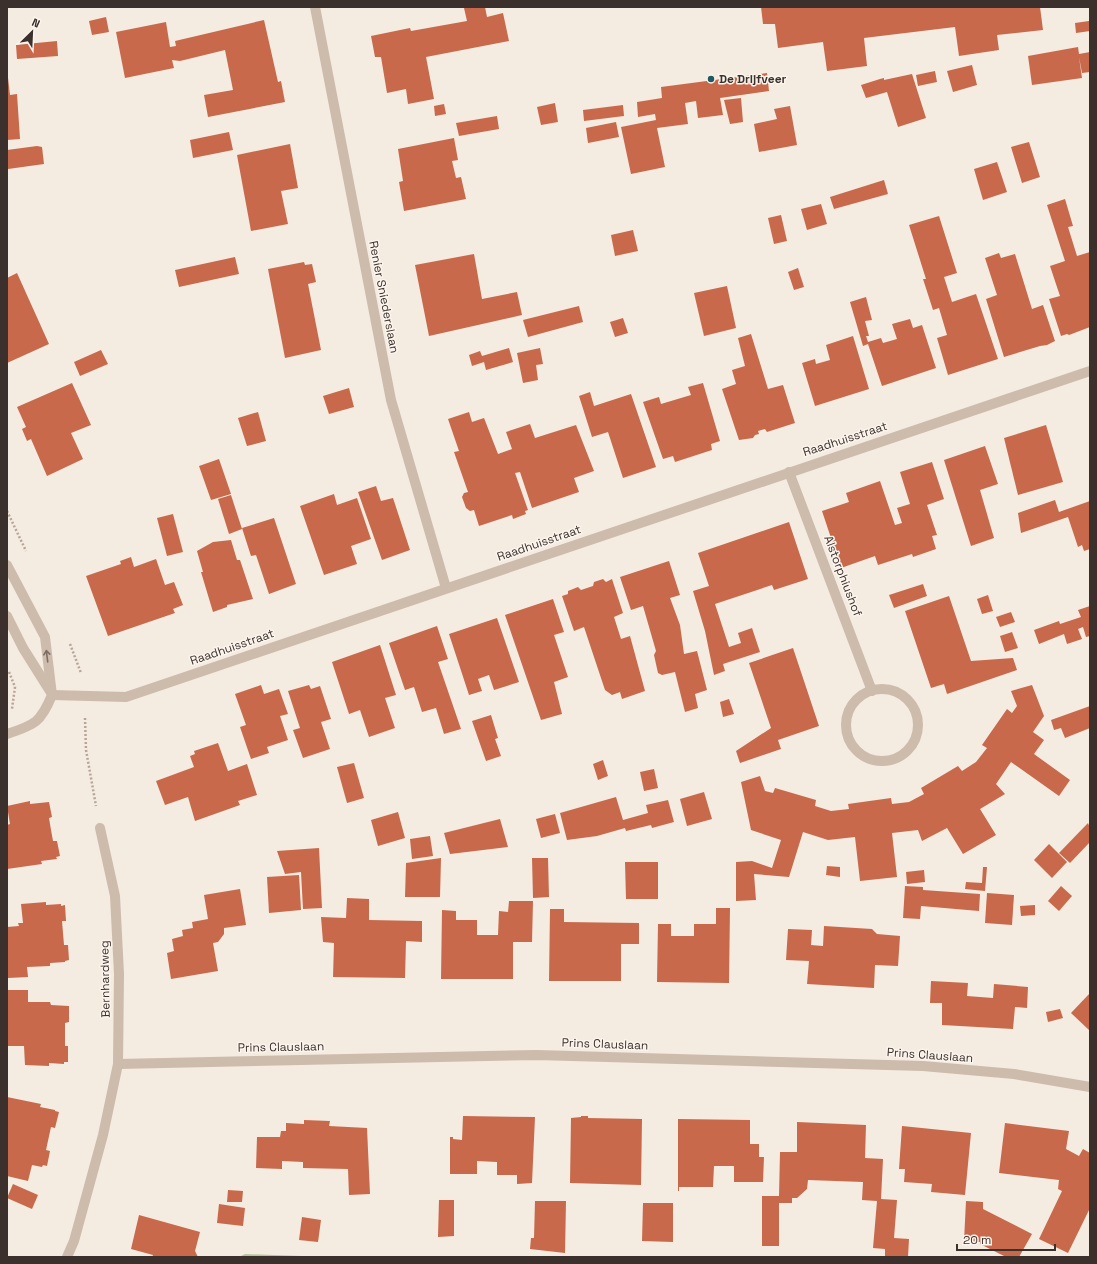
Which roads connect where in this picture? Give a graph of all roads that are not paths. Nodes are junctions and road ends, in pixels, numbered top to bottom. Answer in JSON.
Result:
{"nodes":[{"id":1,"x":314,"y":7,"type":"edge"},
{"id":2,"x":1090,"y":371,"type":"edge"},
{"id":3,"x":789,"y":472,"type":"junction"},
{"id":4,"x":7,"y":565,"type":"edge"},
{"id":5,"x":446,"y":588,"type":"junction"},
{"id":6,"x":7,"y":616,"type":"edge"},
{"id":7,"x":872,"y":690,"type":"junction"},
{"id":8,"x":52,"y":695,"type":"junction"},
{"id":9,"x":9,"y":733,"type":"edge"},
{"id":10,"x":100,"y":828,"type":"road end"},
{"id":11,"x":118,"y":1064,"type":"junction"},
{"id":12,"x":1090,"y":1087,"type":"edge"},
{"id":13,"x":67,"y":1257,"type":"edge"}],
"edges":[{"from":1,"to":5,"type":"street","name":"Renier Sniederslaan"},
{"from":2,"to":3,"type":"street","name":"Raadhuisstraat"},
{"from":3,"to":5,"type":"street","name":"Raadhuisstraat"},
{"from":3,"to":7,"type":"street","name":"Alstorphiushof"},
{"from":8,"to":4,"type":"street","one_way":true},
{"from":5,"to":8,"type":"street","name":"Raadhuisstraat"},
{"from":6,"to":8,"type":"street"},
{"from":7,"to":7,"type":"street"},
{"from":8,"to":9,"type":"street"},
{"from":10,"to":11,"type":"street","name":"Bernhardweg"},
{"from":11,"to":12,"type":"street","name":"Prins Clauslaan"},
{"from":11,"to":13,"type":"street","name":"Bernhardweg"}]}
